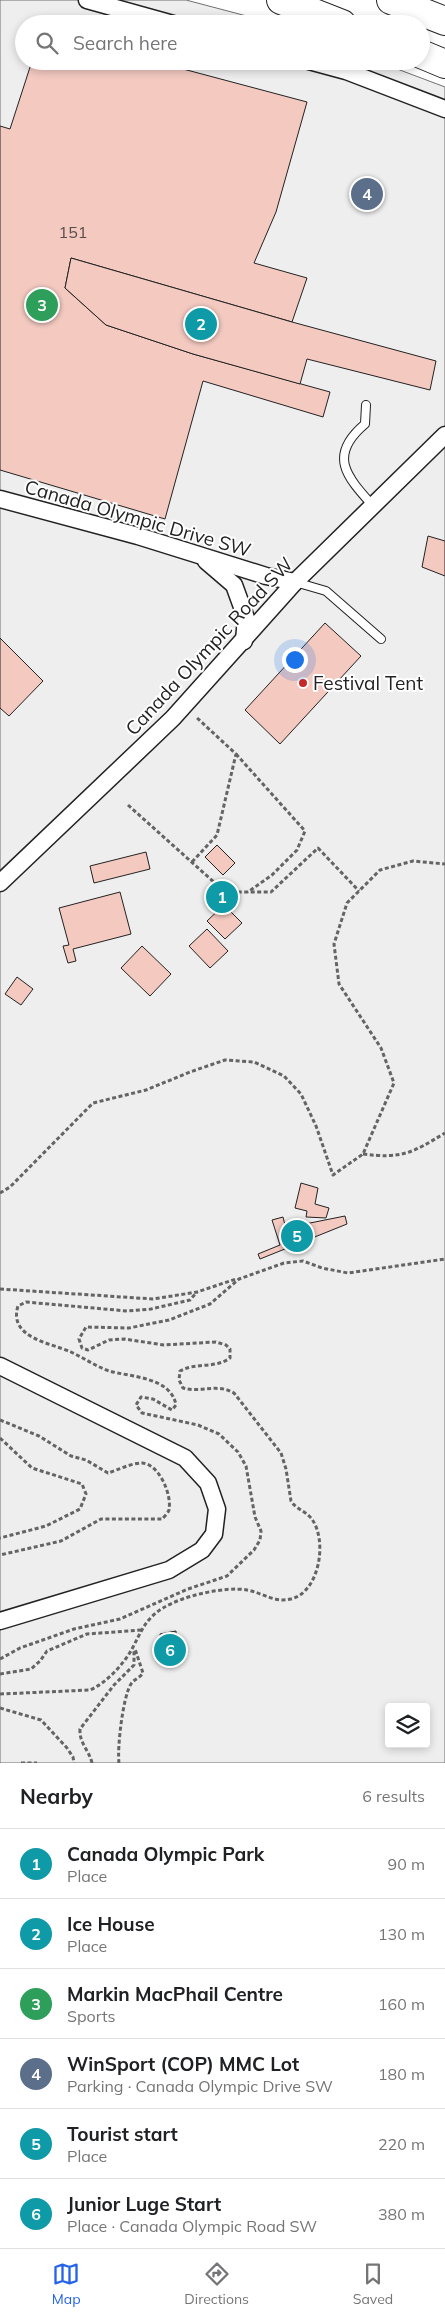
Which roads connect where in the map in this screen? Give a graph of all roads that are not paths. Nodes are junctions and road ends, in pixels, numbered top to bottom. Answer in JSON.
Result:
{"nodes":[{"id":1,"x":87,"y":0,"type":"edge"},
{"id":2,"x":282,"y":0,"type":"edge"},
{"id":3,"x":390,"y":0,"type":"edge"},
{"id":4,"x":141,"y":15,"type":"edge"},
{"id":5,"x":320,"y":15,"type":"edge"},
{"id":6,"x":429,"y":15,"type":"edge"},
{"id":7,"x":430,"y":15,"type":"edge"},
{"id":8,"x":445,"y":21,"type":"edge"},
{"id":9,"x":430,"y":58,"type":"edge"},
{"id":10,"x":445,"y":64,"type":"edge"},
{"id":11,"x":342,"y":70,"type":"edge"},
{"id":12,"x":445,"y":110,"type":"edge"},
{"id":13,"x":366,"y":405,"type":"dead end"},
{"id":14,"x":445,"y":435,"type":"edge"},
{"id":15,"x":0,"y":499,"type":"edge"},
{"id":16,"x":374,"y":507,"type":"junction"},
{"id":17,"x":199,"y":556,"type":"junction"},
{"id":18,"x":295,"y":582,"type":"junction"},
{"id":19,"x":381,"y":639,"type":"dead end"},
{"id":20,"x":244,"y":641,"type":"junction"},
{"id":21,"x":0,"y":883,"type":"edge"},
{"id":22,"x":0,"y":1366,"type":"edge"},
{"id":23,"x":0,"y":1622,"type":"edge"}],
"edges":[{"from":1,"to":4,"type":"street"},
{"from":2,"to":5,"type":"highway"},
{"from":3,"to":6,"type":"highway"},
{"from":7,"to":8,"type":"highway"},
{"from":9,"to":10,"type":"highway"},
{"from":11,"to":12,"type":"street"},
{"from":13,"to":16,"type":"lane"},
{"from":14,"to":16,"type":"street","name":"Canada Olympic Road SW"},
{"from":15,"to":17,"type":"street","name":"Canada Olympic Drive SW"},
{"from":16,"to":18,"type":"street","name":"Canada Olympic Road SW"},
{"from":17,"to":18,"type":"street","name":"Canada Olympic Drive SW"},
{"from":17,"to":20,"type":"street"},
{"from":18,"to":19,"type":"lane"},
{"from":18,"to":20,"type":"street","name":"Canada Olympic Road SW"},
{"from":20,"to":21,"type":"street","name":"Canada Olympic Road SW"},
{"from":22,"to":23,"type":"street"}]}
